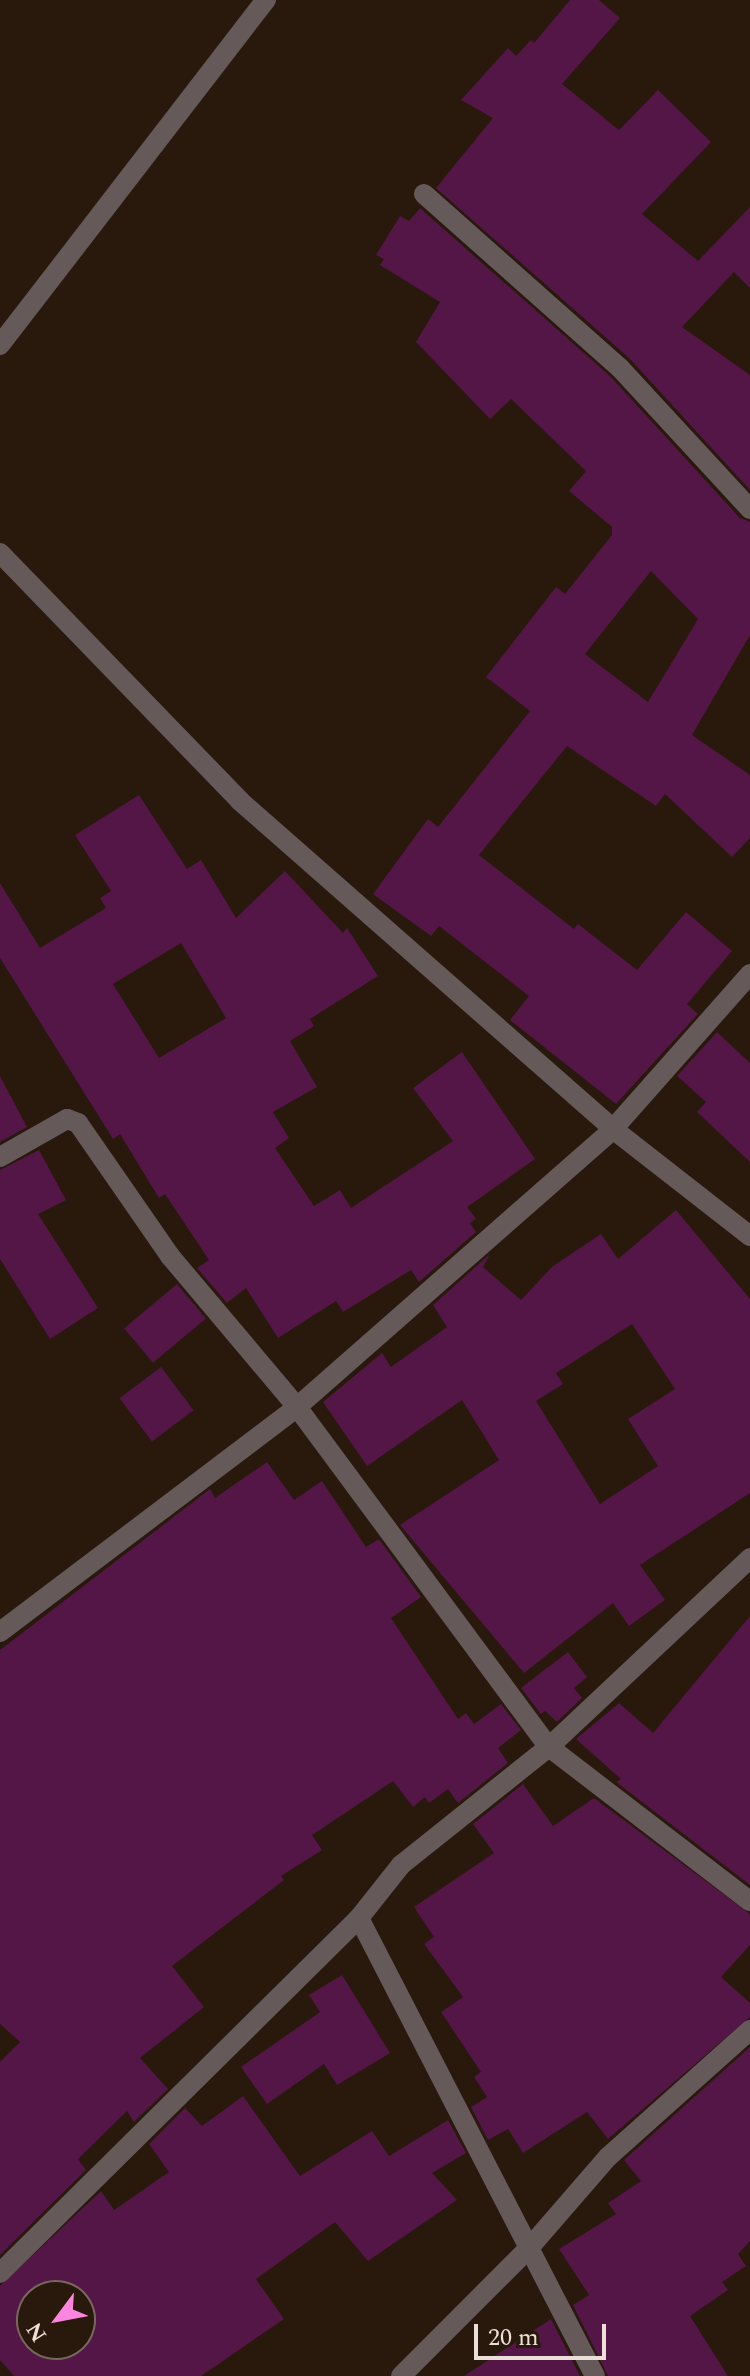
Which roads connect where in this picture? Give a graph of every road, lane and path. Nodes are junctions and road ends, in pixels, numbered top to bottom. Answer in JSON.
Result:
{"nodes":[{"id":1,"x":266,"y":0,"type":"edge"},
{"id":2,"x":424,"y":194,"type":"dead end"},
{"id":3,"x":0,"y":345,"type":"edge"},
{"id":4,"x":750,"y":509,"type":"edge"},
{"id":5,"x":0,"y":553,"type":"edge"},
{"id":6,"x":750,"y":974,"type":"edge"},
{"id":7,"x":613,"y":1129,"type":"junction"},
{"id":8,"x":0,"y":1157,"type":"edge"},
{"id":9,"x":750,"y":1236,"type":"edge"},
{"id":10,"x":297,"y":1407,"type":"junction"},
{"id":11,"x":750,"y":1558,"type":"edge"},
{"id":12,"x":0,"y":1632,"type":"edge"},
{"id":13,"x":549,"y":1747,"type":"junction"},
{"id":14,"x":750,"y":1901,"type":"edge"},
{"id":15,"x":359,"y":1918,"type":"junction"},
{"id":16,"x":750,"y":2030,"type":"edge"},
{"id":17,"x":530,"y":2247,"type":"junction"},
{"id":18,"x":0,"y":2273,"type":"edge"},
{"id":19,"x":401,"y":2376,"type":"edge"},
{"id":20,"x":595,"y":2376,"type":"edge"}],
"edges":[{"from":1,"to":3,"type":"street"},
{"from":2,"to":4,"type":"street"},
{"from":5,"to":7,"type":"street"},
{"from":6,"to":7,"type":"street"},
{"from":7,"to":9,"type":"street"},
{"from":7,"to":10,"type":"street"},
{"from":8,"to":10,"type":"street"},
{"from":10,"to":12,"type":"street"},
{"from":10,"to":13,"type":"street"},
{"from":11,"to":13,"type":"street"},
{"from":13,"to":14,"type":"street"},
{"from":13,"to":15,"type":"street"},
{"from":15,"to":17,"type":"street"},
{"from":15,"to":18,"type":"street"},
{"from":16,"to":17,"type":"street"},
{"from":17,"to":19,"type":"street"},
{"from":17,"to":20,"type":"street"}]}
